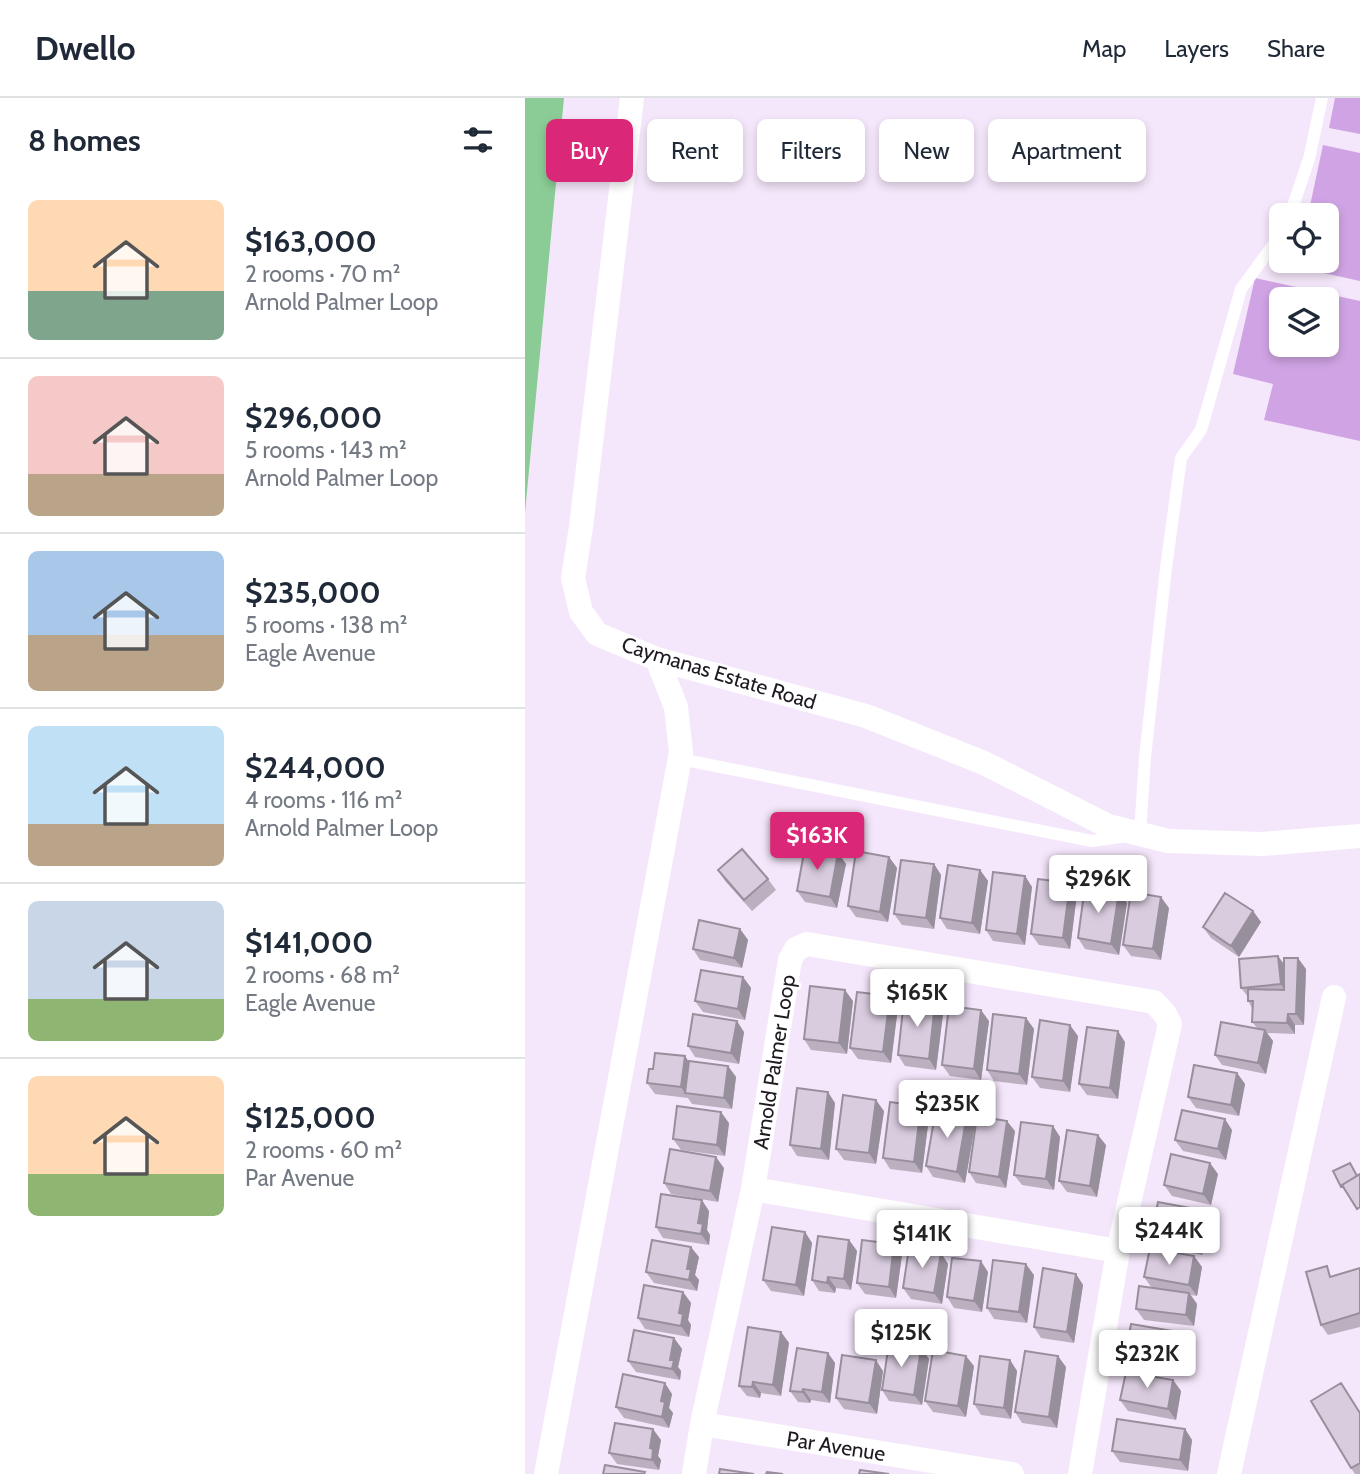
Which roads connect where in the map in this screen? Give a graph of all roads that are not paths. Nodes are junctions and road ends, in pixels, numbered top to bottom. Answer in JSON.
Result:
{"nodes":[{"id":1,"x":632,"y":98,"type":"edge"},
{"id":2,"x":1322,"y":98,"type":"edge"},
{"id":3,"x":1294,"y":203,"type":"edge"},
{"id":4,"x":1269,"y":250,"type":"edge"},
{"id":5,"x":657,"y":659,"type":"junction"},
{"id":6,"x":680,"y":759,"type":"junction"},
{"id":7,"x":1140,"y":834,"type":"junction"},
{"id":8,"x":1360,"y":836,"type":"edge"},
{"id":9,"x":1334,"y":997,"type":"dead end"},
{"id":10,"x":753,"y":1189,"type":"junction"},
{"id":11,"x":1118,"y":1251,"type":"junction"},
{"id":12,"x":702,"y":1424,"type":"junction"},
{"id":13,"x":546,"y":1474,"type":"edge"},
{"id":14,"x":694,"y":1474,"type":"edge"},
{"id":15,"x":1011,"y":1474,"type":"edge"},
{"id":16,"x":1080,"y":1474,"type":"edge"},
{"id":17,"x":1229,"y":1474,"type":"edge"}],
"edges":[{"from":1,"to":5,"type":"street","name":"Caymanas Estate Road"},
{"from":2,"to":3,"type":"lane"},
{"from":4,"to":7,"type":"lane"},
{"from":5,"to":6,"type":"street"},
{"from":5,"to":7,"type":"street","name":"Caymanas Estate Road"},
{"from":6,"to":7,"type":"lane"},
{"from":6,"to":13,"type":"street"},
{"from":7,"to":8,"type":"street","name":"Caymanas Estate Road"},
{"from":9,"to":17,"type":"street"},
{"from":10,"to":11,"type":"street"},
{"from":10,"to":11,"type":"street","name":"Arnold Palmer Loop"},
{"from":10,"to":12,"type":"street","name":"Arnold Palmer Loop"},
{"from":11,"to":16,"type":"street","name":"Arnold Palmer Loop"},
{"from":12,"to":14,"type":"street","name":"Arnold Palmer Loop"},
{"from":12,"to":15,"type":"street","name":"Par Avenue"}]}
